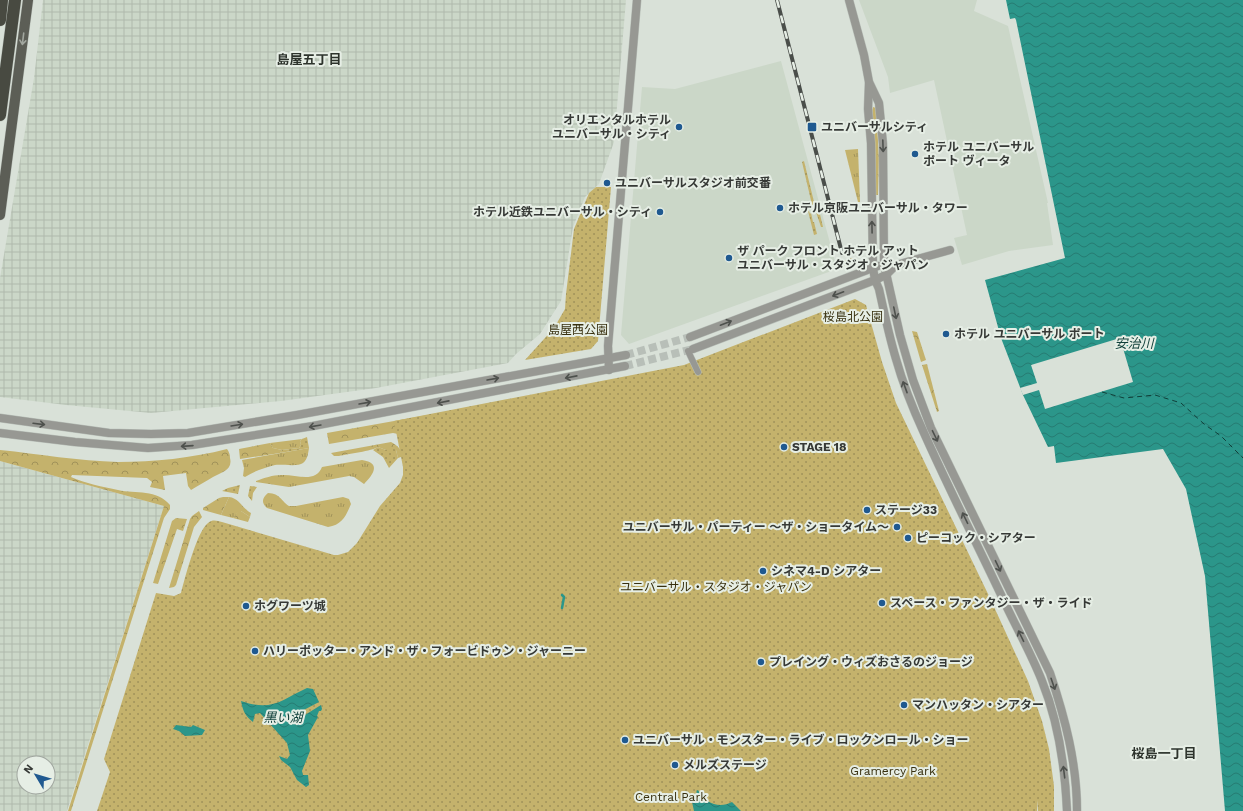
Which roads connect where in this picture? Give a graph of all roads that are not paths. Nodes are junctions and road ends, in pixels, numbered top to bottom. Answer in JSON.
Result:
{"nodes":[{"id":1,"x":2,"y":0,"type":"edge"},
{"id":2,"x":14,"y":0,"type":"edge"},
{"id":3,"x":28,"y":0,"type":"edge"},
{"id":4,"x":637,"y":0,"type":"edge"},
{"id":5,"x":849,"y":0,"type":"edge"},
{"id":6,"x":0,"y":20,"type":"edge"},
{"id":7,"x":870,"y":82,"type":"junction"},
{"id":8,"x":0,"y":115,"type":"edge"},
{"id":9,"x":0,"y":215,"type":"edge"},
{"id":10,"x":950,"y":250,"type":"dead end"},
{"id":11,"x":884,"y":264,"type":"junction"},
{"id":12,"x":896,"y":265,"type":"junction"},
{"id":13,"x":873,"y":268,"type":"junction"},
{"id":14,"x":886,"y":275,"type":"junction"},
{"id":15,"x":875,"y":280,"type":"junction"},
{"id":16,"x":690,"y":337,"type":"tunnel mouth"},
{"id":17,"x":691,"y":350,"type":"joint"},
{"id":18,"x":626,"y":355,"type":"tunnel mouth"},
{"id":19,"x":608,"y":358,"type":"junction"},
{"id":20,"x":625,"y":366,"type":"tunnel mouth"},
{"id":21,"x":609,"y":370,"type":"junction"},
{"id":22,"x":698,"y":372,"type":"dead end"},
{"id":23,"x":0,"y":418,"type":"edge"},
{"id":24,"x":0,"y":433,"type":"edge"},
{"id":25,"x":1067,"y":811,"type":"edge"},
{"id":26,"x":1077,"y":811,"type":"edge"}],
"edges":[{"from":1,"to":6,"type":"highway"},
{"from":2,"to":8,"type":"highway"},
{"from":3,"to":9,"type":"main road","one_way":true},
{"from":4,"to":19,"type":"street"},
{"from":5,"to":7,"type":"street"},
{"from":7,"to":11,"type":"street","one_way":true},
{"from":13,"to":7,"type":"street","one_way":true},
{"from":10,"to":12,"type":"street"},
{"from":11,"to":12,"type":"street"},
{"from":11,"to":13,"type":"street"},
{"from":11,"to":14,"type":"street"},
{"from":12,"to":14,"type":"street"},
{"from":13,"to":15,"type":"street"},
{"from":16,"to":13,"type":"street","one_way":true},
{"from":14,"to":15,"type":"street"},
{"from":14,"to":26,"type":"street","one_way":true},
{"from":15,"to":17,"type":"street","one_way":true},
{"from":25,"to":15,"type":"street","one_way":true},
{"from":17,"to":22,"type":"street"},
{"from":18,"to":19,"type":"street"},
{"from":19,"to":21,"type":"street"},
{"from":23,"to":19,"type":"street","one_way":true},
{"from":20,"to":21,"type":"street"},
{"from":21,"to":24,"type":"street","one_way":true}]}
